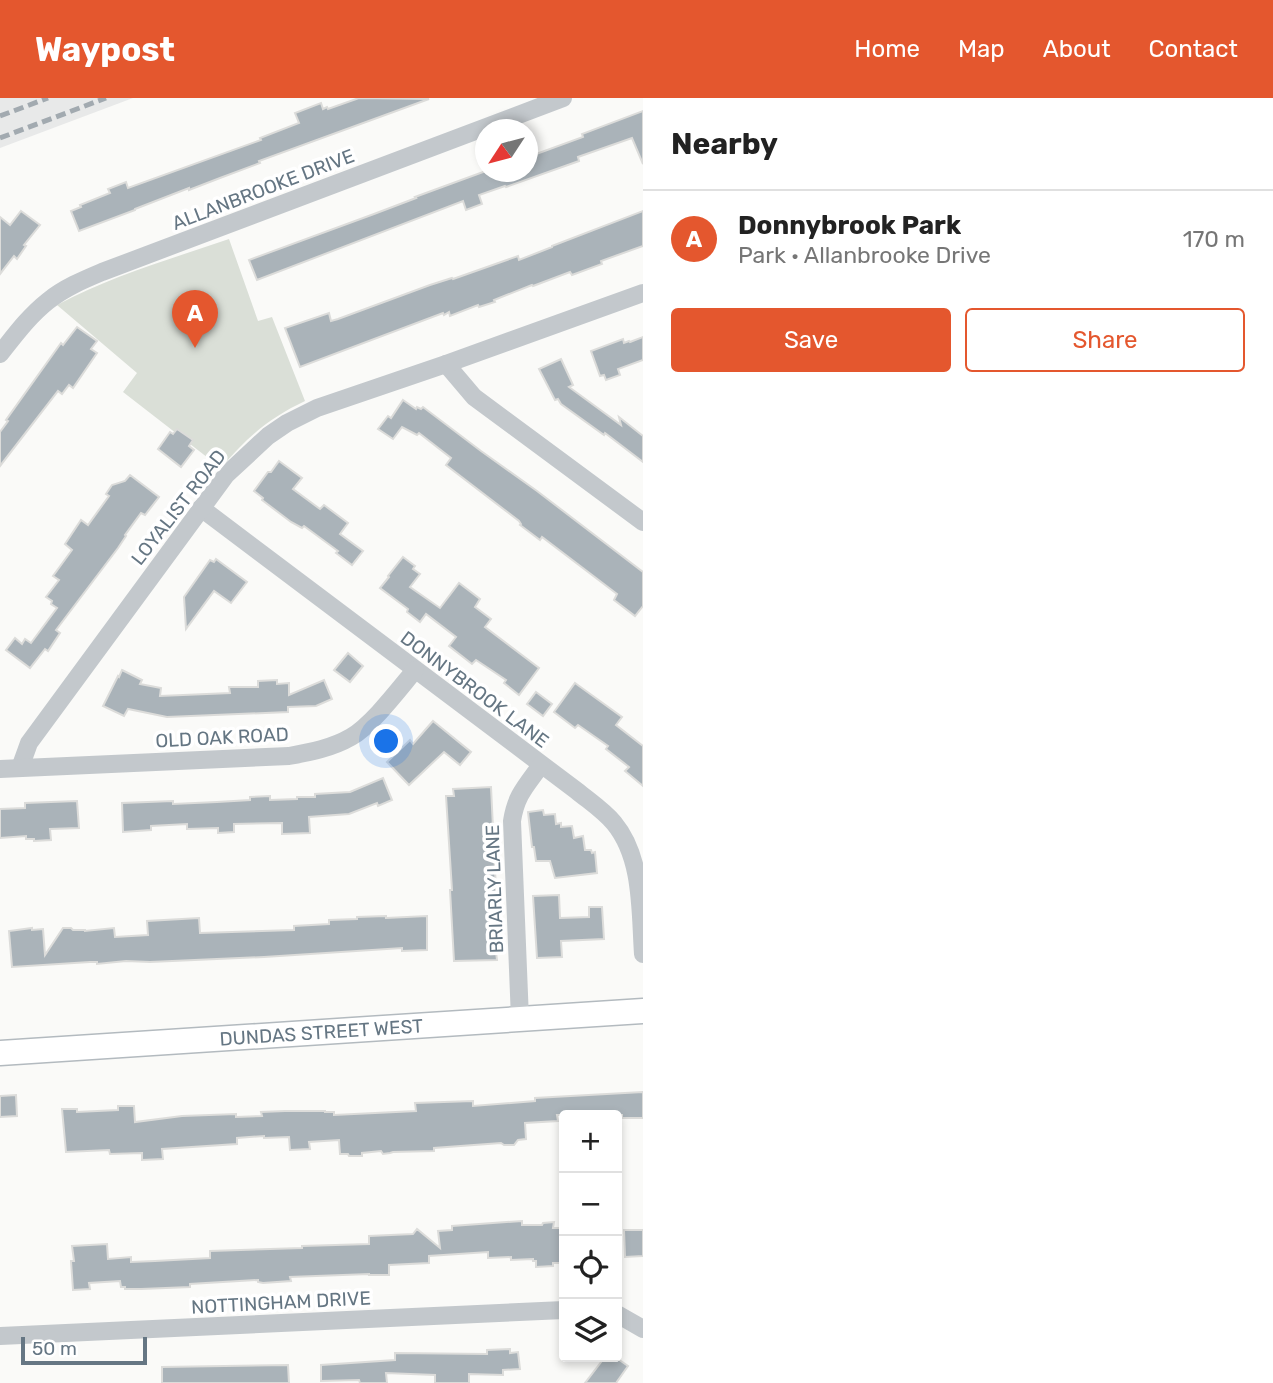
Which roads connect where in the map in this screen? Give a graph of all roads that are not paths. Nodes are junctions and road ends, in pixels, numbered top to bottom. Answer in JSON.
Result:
{"nodes":[{"id":1,"x":563,"y":98,"type":"edge"},
{"id":2,"x":643,"y":293,"type":"edge"},
{"id":3,"x":0,"y":354,"type":"edge"},
{"id":4,"x":446,"y":364,"type":"junction"},
{"id":5,"x":201,"y":508,"type":"junction"},
{"id":6,"x":643,"y":522,"type":"edge"},
{"id":7,"x":415,"y":670,"type":"junction"},
{"id":8,"x":541,"y":765,"type":"junction"},
{"id":9,"x":20,"y":768,"type":"junction"},
{"id":10,"x":0,"y":769,"type":"edge"},
{"id":11,"x":643,"y":954,"type":"edge"},
{"id":12,"x":643,"y":1012,"type":"edge"},
{"id":13,"x":520,"y":1019,"type":"junction"},
{"id":14,"x":0,"y":1053,"type":"edge"},
{"id":15,"x":559,"y":1310,"type":"edge"},
{"id":16,"x":622,"y":1317,"type":"edge"},
{"id":17,"x":643,"y":1329,"type":"edge"},
{"id":18,"x":0,"y":1336,"type":"edge"}],
"edges":[{"from":1,"to":3,"type":"street","name":"ALLANBROOKE DRIVE"},
{"from":2,"to":4,"type":"street","name":"LOYALIST ROAD"},
{"from":4,"to":5,"type":"street","name":"LOYALIST ROAD"},
{"from":4,"to":6,"type":"street"},
{"from":5,"to":7,"type":"street","name":"DONNYBROOK LANE"},
{"from":5,"to":9,"type":"street","name":"LOYALIST ROAD"},
{"from":7,"to":8,"type":"street","name":"DONNYBROOK LANE"},
{"from":7,"to":9,"type":"street","name":"OLD OAK ROAD"},
{"from":8,"to":11,"type":"street","name":"DONNYBROOK LANE"},
{"from":8,"to":13,"type":"street","name":"BRIARLY LANE"},
{"from":9,"to":10,"type":"street","name":"OLD OAK ROAD"},
{"from":12,"to":13,"type":"main road","name":"DUNDAS STREET WEST"},
{"from":13,"to":14,"type":"main road","name":"DUNDAS STREET WEST"},
{"from":15,"to":18,"type":"street","name":"NOTTINGHAM DRIVE"},
{"from":16,"to":17,"type":"street"}]}
